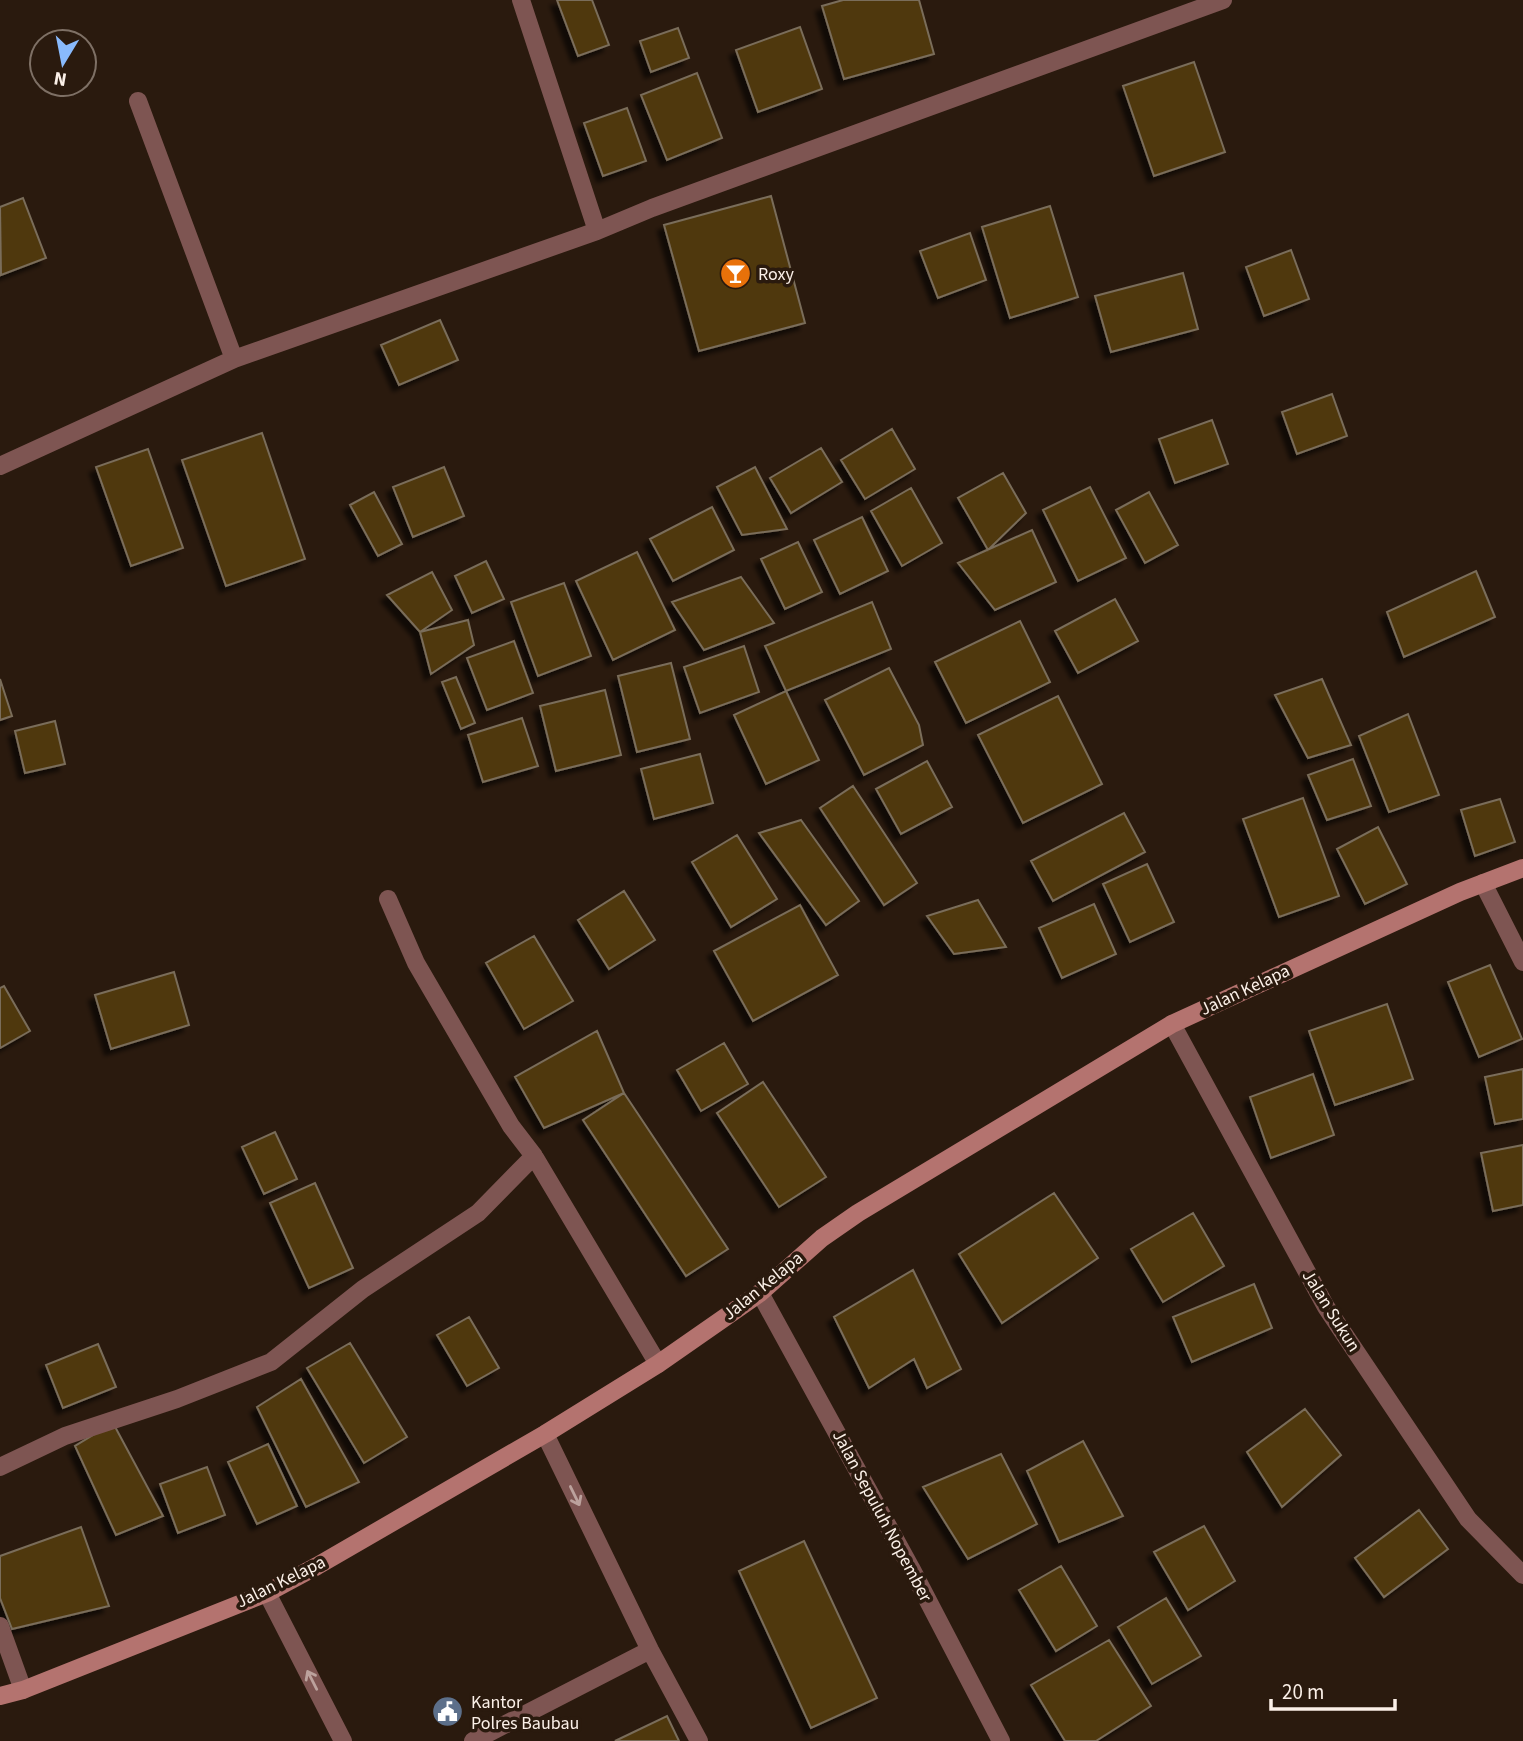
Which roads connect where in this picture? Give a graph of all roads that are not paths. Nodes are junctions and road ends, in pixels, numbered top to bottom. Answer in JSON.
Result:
{"nodes":[{"id":1,"x":521,"y":0,"type":"edge"},
{"id":2,"x":1223,"y":0,"type":"edge"},
{"id":3,"x":138,"y":101,"type":"dead end"},
{"id":4,"x":597,"y":231,"type":"junction"},
{"id":5,"x":234,"y":359,"type":"junction"},
{"id":6,"x":0,"y":466,"type":"edge"},
{"id":7,"x":1523,"y":867,"type":"edge"},
{"id":8,"x":1483,"y":883,"type":"junction"},
{"id":9,"x":388,"y":899,"type":"dead end"},
{"id":10,"x":1523,"y":962,"type":"edge"},
{"id":11,"x":1172,"y":1024,"type":"junction"},
{"id":12,"x":534,"y":1156,"type":"junction"},
{"id":13,"x":760,"y":1293,"type":"junction"},
{"id":14,"x":658,"y":1364,"type":"junction"},
{"id":15,"x":545,"y":1434,"type":"junction"},
{"id":16,"x":0,"y":1467,"type":"edge"},
{"id":17,"x":1523,"y":1575,"type":"edge"},
{"id":18,"x":267,"y":1593,"type":"junction"},
{"id":19,"x":0,"y":1626,"type":"edge"},
{"id":20,"x":650,"y":1650,"type":"junction"},
{"id":21,"x":23,"y":1690,"type":"junction"},
{"id":22,"x":0,"y":1696,"type":"edge"},
{"id":23,"x":343,"y":1741,"type":"edge"},
{"id":24,"x":473,"y":1741,"type":"edge"},
{"id":25,"x":699,"y":1741,"type":"edge"},
{"id":26,"x":1001,"y":1741,"type":"edge"}],
"edges":[{"from":1,"to":4,"type":"street"},
{"from":2,"to":4,"type":"street"},
{"from":3,"to":5,"type":"street"},
{"from":4,"to":5,"type":"street"},
{"from":5,"to":6,"type":"street"},
{"from":7,"to":8,"type":"street","name":"Jalan Kelapa"},
{"from":8,"to":10,"type":"street"},
{"from":8,"to":11,"type":"street","name":"Jalan Kelapa"},
{"from":9,"to":12,"type":"street"},
{"from":11,"to":13,"type":"street","name":"Jalan Kelapa"},
{"from":11,"to":17,"type":"street","name":"Jalan Sukun"},
{"from":12,"to":14,"type":"street"},
{"from":12,"to":16,"type":"street"},
{"from":13,"to":14,"type":"street","name":"Jalan Kelapa"},
{"from":13,"to":26,"type":"street","name":"Jalan Sepuluh Nopember"},
{"from":14,"to":15,"type":"street","name":"Jalan Kelapa"},
{"from":15,"to":18,"type":"street","name":"Jalan Kelapa"},
{"from":15,"to":20,"type":"street","one_way":true},
{"from":18,"to":21,"type":"street","name":"Jalan Kelapa"},
{"from":23,"to":18,"type":"street","one_way":true},
{"from":19,"to":21,"type":"street"},
{"from":20,"to":24,"type":"street"},
{"from":20,"to":25,"type":"street"},
{"from":21,"to":22,"type":"street","name":"Jalan Kelapa"}]}
